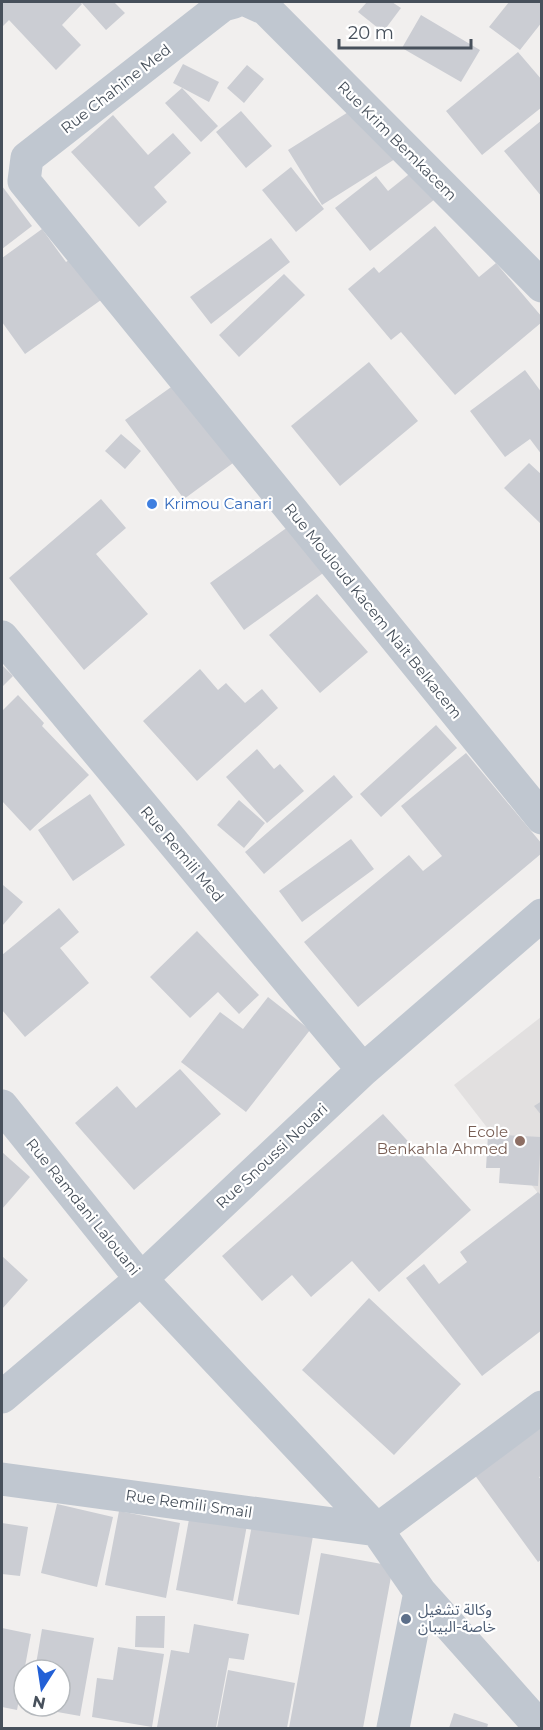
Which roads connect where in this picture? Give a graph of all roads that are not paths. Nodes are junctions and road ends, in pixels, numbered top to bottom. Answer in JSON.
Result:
{"nodes":[{"id":1,"x":236,"y":3,"type":"edge"},
{"id":2,"x":24,"y":181,"type":"joint"},
{"id":3,"x":542,"y":286,"type":"edge"},
{"id":4,"x":2,"y":637,"type":"edge"},
{"id":5,"x":542,"y":818,"type":"edge"},
{"id":6,"x":542,"y":915,"type":"edge"},
{"id":7,"x":363,"y":1070,"type":"junction"},
{"id":8,"x":2,"y":1106,"type":"edge"},
{"id":9,"x":141,"y":1279,"type":"junction"},
{"id":10,"x":2,"y":1397,"type":"edge"},
{"id":11,"x":542,"y":1407,"type":"edge"},
{"id":12,"x":2,"y":1479,"type":"edge"},
{"id":13,"x":377,"y":1530,"type":"junction"},
{"id":14,"x":420,"y":1592,"type":"junction"},
{"id":15,"x":393,"y":1728,"type":"edge"},
{"id":16,"x":541,"y":1728,"type":"edge"}],
"edges":[{"from":1,"to":2,"type":"street","name":"Rue Chahine Med"},
{"from":1,"to":3,"type":"street","name":"Rue Krim Bemkacem"},
{"from":2,"to":5,"type":"street","name":"Rue Mouloud Kacem Nait Belkacem"},
{"from":4,"to":7,"type":"street","name":"Rue Remili Med"},
{"from":6,"to":7,"type":"street","name":"Rue Snoussi Nouari"},
{"from":7,"to":9,"type":"street","name":"Rue Snoussi Nouari"},
{"from":8,"to":9,"type":"street","name":"Rue Ramdani Lalouani"},
{"from":9,"to":10,"type":"street","name":"Rue Snoussi Nouari"},
{"from":9,"to":13,"type":"street","name":"Rue Ramdani Lalouani"},
{"from":11,"to":13,"type":"street"},
{"from":12,"to":13,"type":"street","name":"Rue Remili Smail"},
{"from":13,"to":14,"type":"street","name":"Rue Ramdani Lalouani"},
{"from":14,"to":15,"type":"street"},
{"from":14,"to":16,"type":"street","name":"Rue Ramdani Lalouani"}]}
